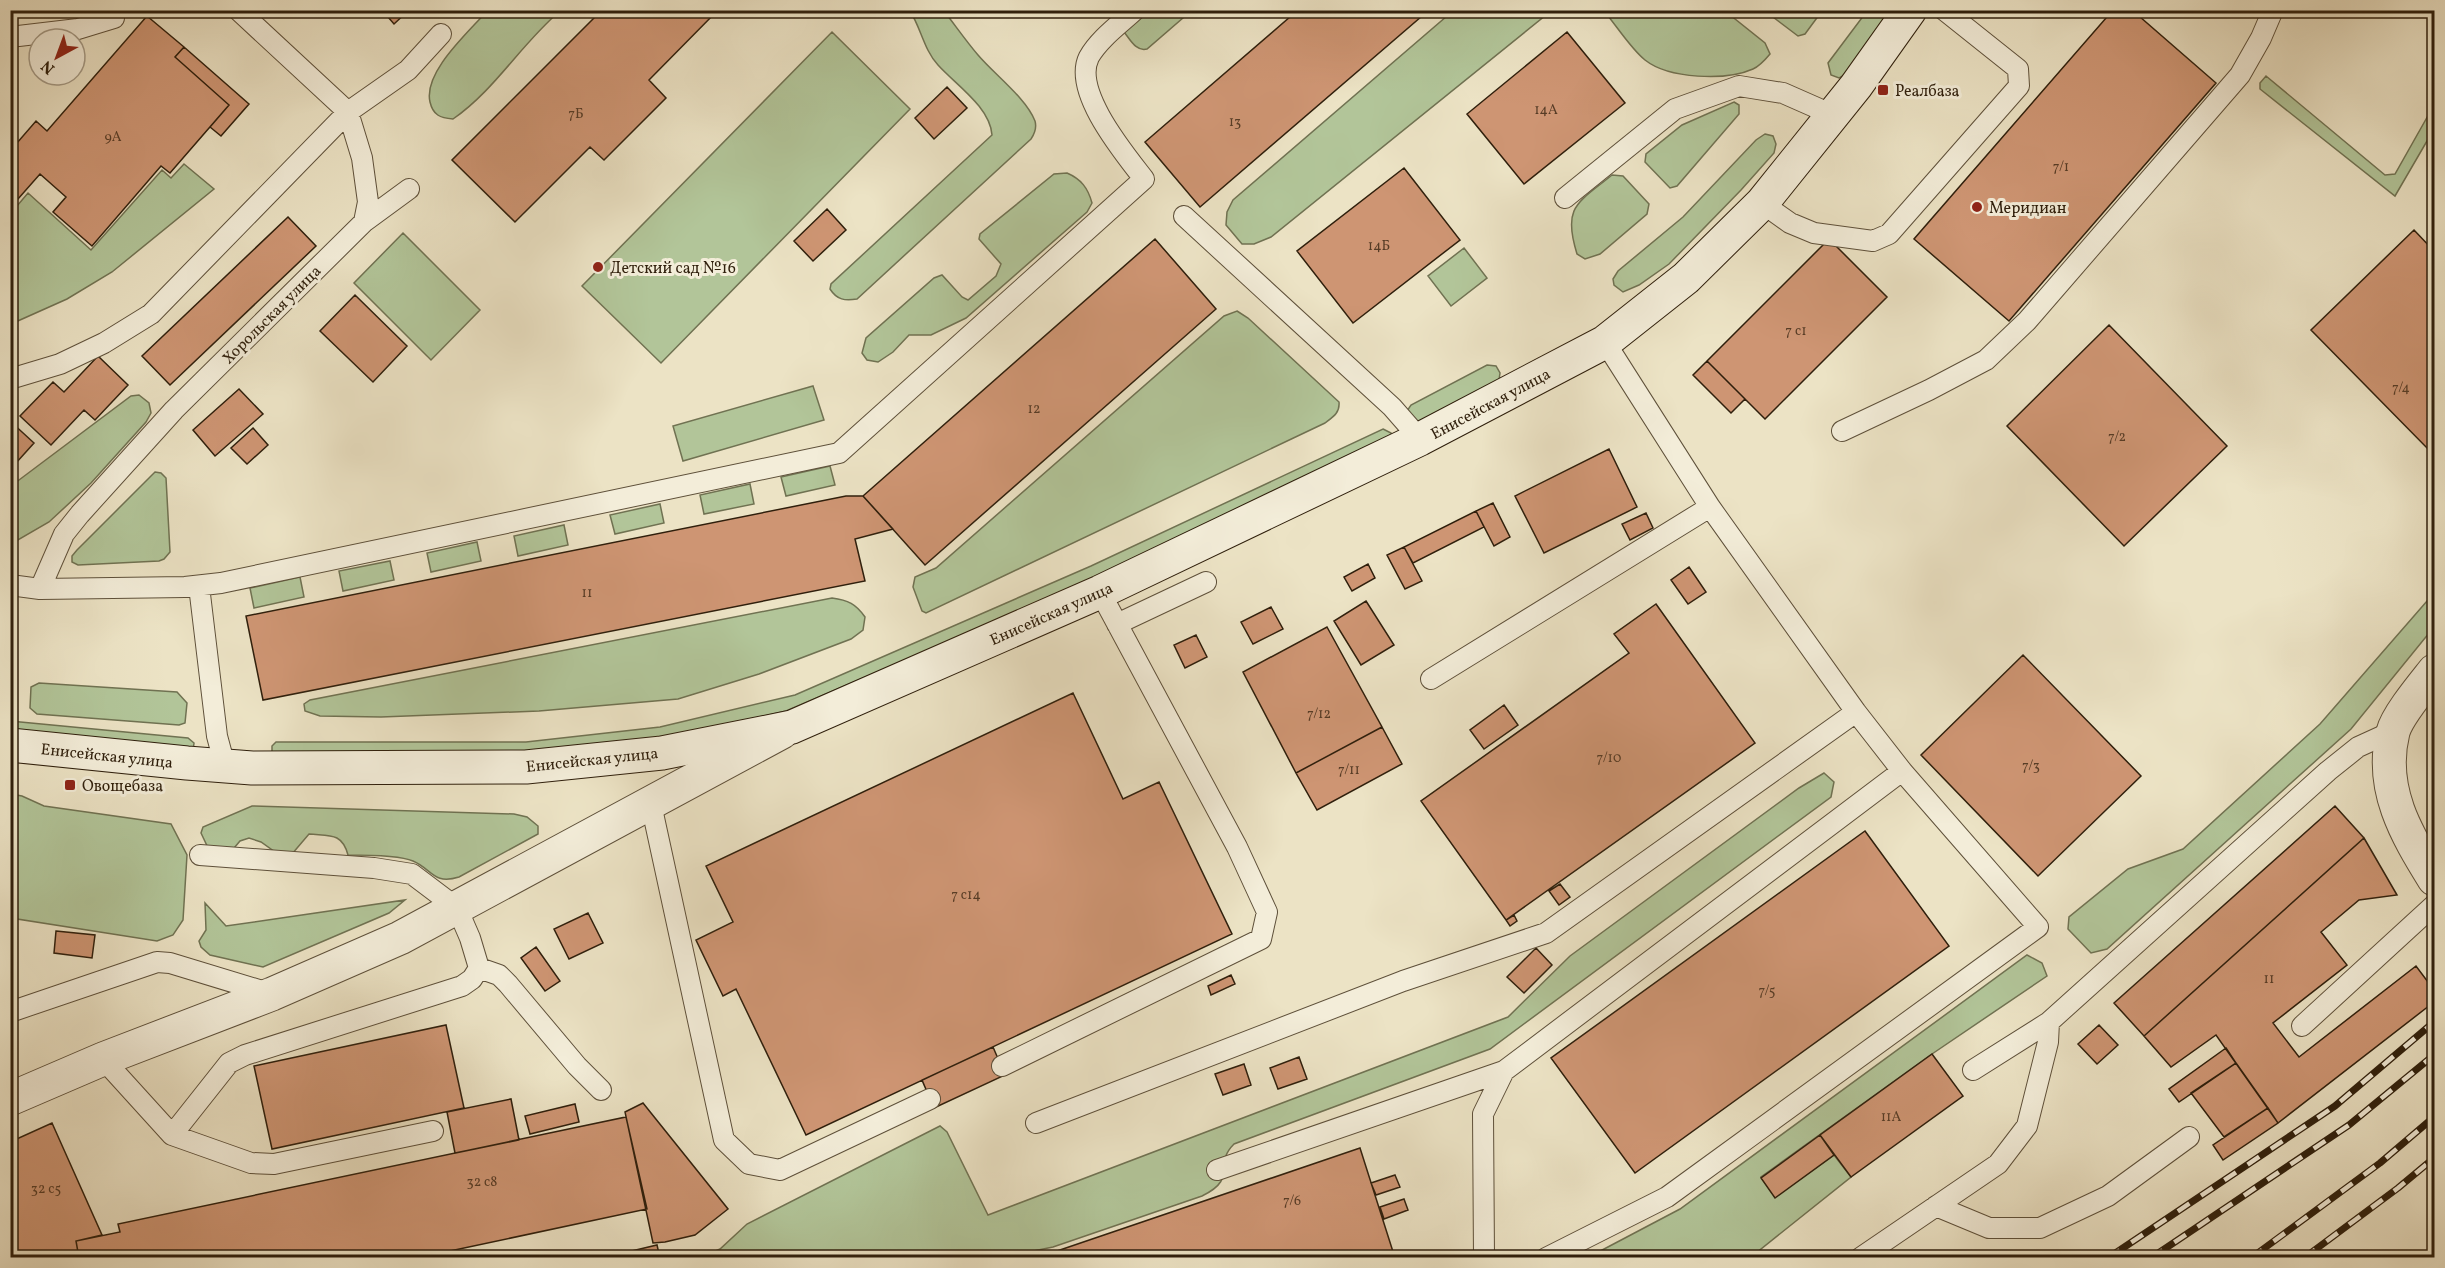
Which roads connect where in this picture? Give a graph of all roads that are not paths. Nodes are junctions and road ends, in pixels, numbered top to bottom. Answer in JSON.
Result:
{"nodes":[{"id":1,"x":238,"y":10,"type":"edge"},
{"id":2,"x":1135,"y":10,"type":"edge"},
{"id":3,"x":1910,"y":10,"type":"edge"},
{"id":4,"x":1944,"y":10,"type":"edge"},
{"id":5,"x":2273,"y":10,"type":"edge"},
{"id":6,"x":114,"y":18,"type":"dead end"},
{"id":7,"x":441,"y":33,"type":"dead end"},
{"id":8,"x":10,"y":37,"type":"edge"},
{"id":9,"x":348,"y":112,"type":"junction"},
{"id":10,"x":1833,"y":116,"type":"junction"},
{"id":11,"x":409,"y":189,"type":"dead end"},
{"id":12,"x":1565,"y":198,"type":"dead end"},
{"id":13,"x":1762,"y":203,"type":"junction"},
{"id":14,"x":1184,"y":216,"type":"dead end"},
{"id":15,"x":364,"y":222,"type":"junction"},
{"id":16,"x":1605,"y":342,"type":"junction"},
{"id":17,"x":10,"y":379,"type":"edge"},
{"id":18,"x":1842,"y":431,"type":"dead end"},
{"id":19,"x":1420,"y":439,"type":"junction"},
{"id":20,"x":1710,"y":507,"type":"junction"},
{"id":21,"x":1206,"y":582,"type":"dead end"},
{"id":22,"x":10,"y":585,"type":"edge"},
{"id":23,"x":199,"y":586,"type":"junction"},
{"id":24,"x":40,"y":589,"type":"junction"},
{"id":25,"x":1100,"y":592,"type":"junction"},
{"id":26,"x":1117,"y":624,"type":"junction"},
{"id":27,"x":2434,"y":671,"type":"edge"},
{"id":28,"x":1431,"y":679,"type":"dead end"},
{"id":29,"x":1856,"y":712,"type":"junction"},
{"id":30,"x":792,"y":727,"type":"junction"},
{"id":31,"x":2393,"y":731,"type":"junction"},
{"id":32,"x":10,"y":745,"type":"edge"},
{"id":33,"x":225,"y":766,"type":"junction"},
{"id":34,"x":1902,"y":771,"type":"junction"},
{"id":35,"x":651,"y":804,"type":"junction"},
{"id":36,"x":200,"y":855,"type":"dead end"},
{"id":37,"x":2434,"y":879,"type":"edge"},
{"id":38,"x":2434,"y":905,"type":"edge"},
{"id":39,"x":457,"y":908,"type":"junction"},
{"id":40,"x":479,"y":968,"type":"junction"},
{"id":41,"x":272,"y":994,"type":"junction"},
{"id":42,"x":10,"y":1012,"type":"edge"},
{"id":43,"x":2049,"y":1022,"type":"junction"},
{"id":44,"x":2302,"y":1026,"type":"dead end"},
{"id":45,"x":103,"y":1059,"type":"junction"},
{"id":46,"x":1002,"y":1066,"type":"dead end"},
{"id":47,"x":1973,"y":1070,"type":"dead end"},
{"id":48,"x":1504,"y":1071,"type":"junction"},
{"id":49,"x":601,"y":1090,"type":"dead end"},
{"id":50,"x":10,"y":1099,"type":"edge"},
{"id":51,"x":930,"y":1099,"type":"dead end"},
{"id":52,"x":1036,"y":1123,"type":"dead end"},
{"id":53,"x":433,"y":1131,"type":"dead end"},
{"id":54,"x":172,"y":1135,"type":"junction"},
{"id":55,"x":2189,"y":1137,"type":"dead end"},
{"id":56,"x":1217,"y":1170,"type":"dead end"},
{"id":57,"x":1936,"y":1206,"type":"junction"},
{"id":58,"x":1484,"y":1257,"type":"edge"},
{"id":59,"x":1546,"y":1257,"type":"edge"},
{"id":60,"x":1860,"y":1257,"type":"edge"}],
"edges":[{"from":1,"to":9,"type":"lane"},
{"from":2,"to":23,"type":"lane"},
{"from":3,"to":10,"type":"main road","name":"Енисейская улица"},
{"from":4,"to":13,"type":"lane"},
{"from":5,"to":18,"type":"lane"},
{"from":6,"to":8,"type":"lane"},
{"from":7,"to":9,"type":"lane"},
{"from":9,"to":15,"type":"lane"},
{"from":9,"to":17,"type":"lane"},
{"from":10,"to":12,"type":"lane"},
{"from":10,"to":13,"type":"main road","name":"Енисейская улица"},
{"from":11,"to":15,"type":"lane","name":"Хорольская улица"},
{"from":13,"to":16,"type":"main road","name":"Енисейская улица"},
{"from":14,"to":19,"type":"lane"},
{"from":15,"to":24,"type":"lane","name":"Хорольская улица"},
{"from":16,"to":19,"type":"main road","name":"Енисейская улица"},
{"from":16,"to":20,"type":"lane"},
{"from":19,"to":25,"type":"main road","name":"Енисейская улица"},
{"from":20,"to":28,"type":"lane"},
{"from":20,"to":29,"type":"lane"},
{"from":21,"to":26,"type":"lane"},
{"from":22,"to":24,"type":"lane"},
{"from":23,"to":24,"type":"lane"},
{"from":23,"to":33,"type":"lane"},
{"from":25,"to":26,"type":"lane"},
{"from":25,"to":30,"type":"main road","name":"Енисейская улица"},
{"from":26,"to":46,"type":"lane"},
{"from":27,"to":31,"type":"main road"},
{"from":29,"to":34,"type":"lane"},
{"from":29,"to":52,"type":"lane"},
{"from":30,"to":33,"type":"main road","name":"Енисейская улица"},
{"from":30,"to":35,"type":"main road"},
{"from":31,"to":37,"type":"main road"},
{"from":31,"to":43,"type":"lane"},
{"from":32,"to":33,"type":"main road","name":"Енисейская улица"},
{"from":34,"to":48,"type":"lane"},
{"from":34,"to":59,"type":"lane"},
{"from":35,"to":39,"type":"main road"},
{"from":35,"to":51,"type":"lane"},
{"from":36,"to":39,"type":"lane"},
{"from":38,"to":44,"type":"lane"},
{"from":39,"to":40,"type":"lane"},
{"from":39,"to":41,"type":"main road"},
{"from":40,"to":49,"type":"lane"},
{"from":40,"to":54,"type":"lane"},
{"from":41,"to":42,"type":"lane"},
{"from":41,"to":45,"type":"main road"},
{"from":43,"to":47,"type":"lane"},
{"from":43,"to":57,"type":"lane"},
{"from":45,"to":50,"type":"main road"},
{"from":45,"to":54,"type":"lane"},
{"from":48,"to":56,"type":"lane"},
{"from":48,"to":58,"type":"lane"},
{"from":53,"to":54,"type":"lane"},
{"from":55,"to":57,"type":"lane"},
{"from":57,"to":60,"type":"lane"}]}
